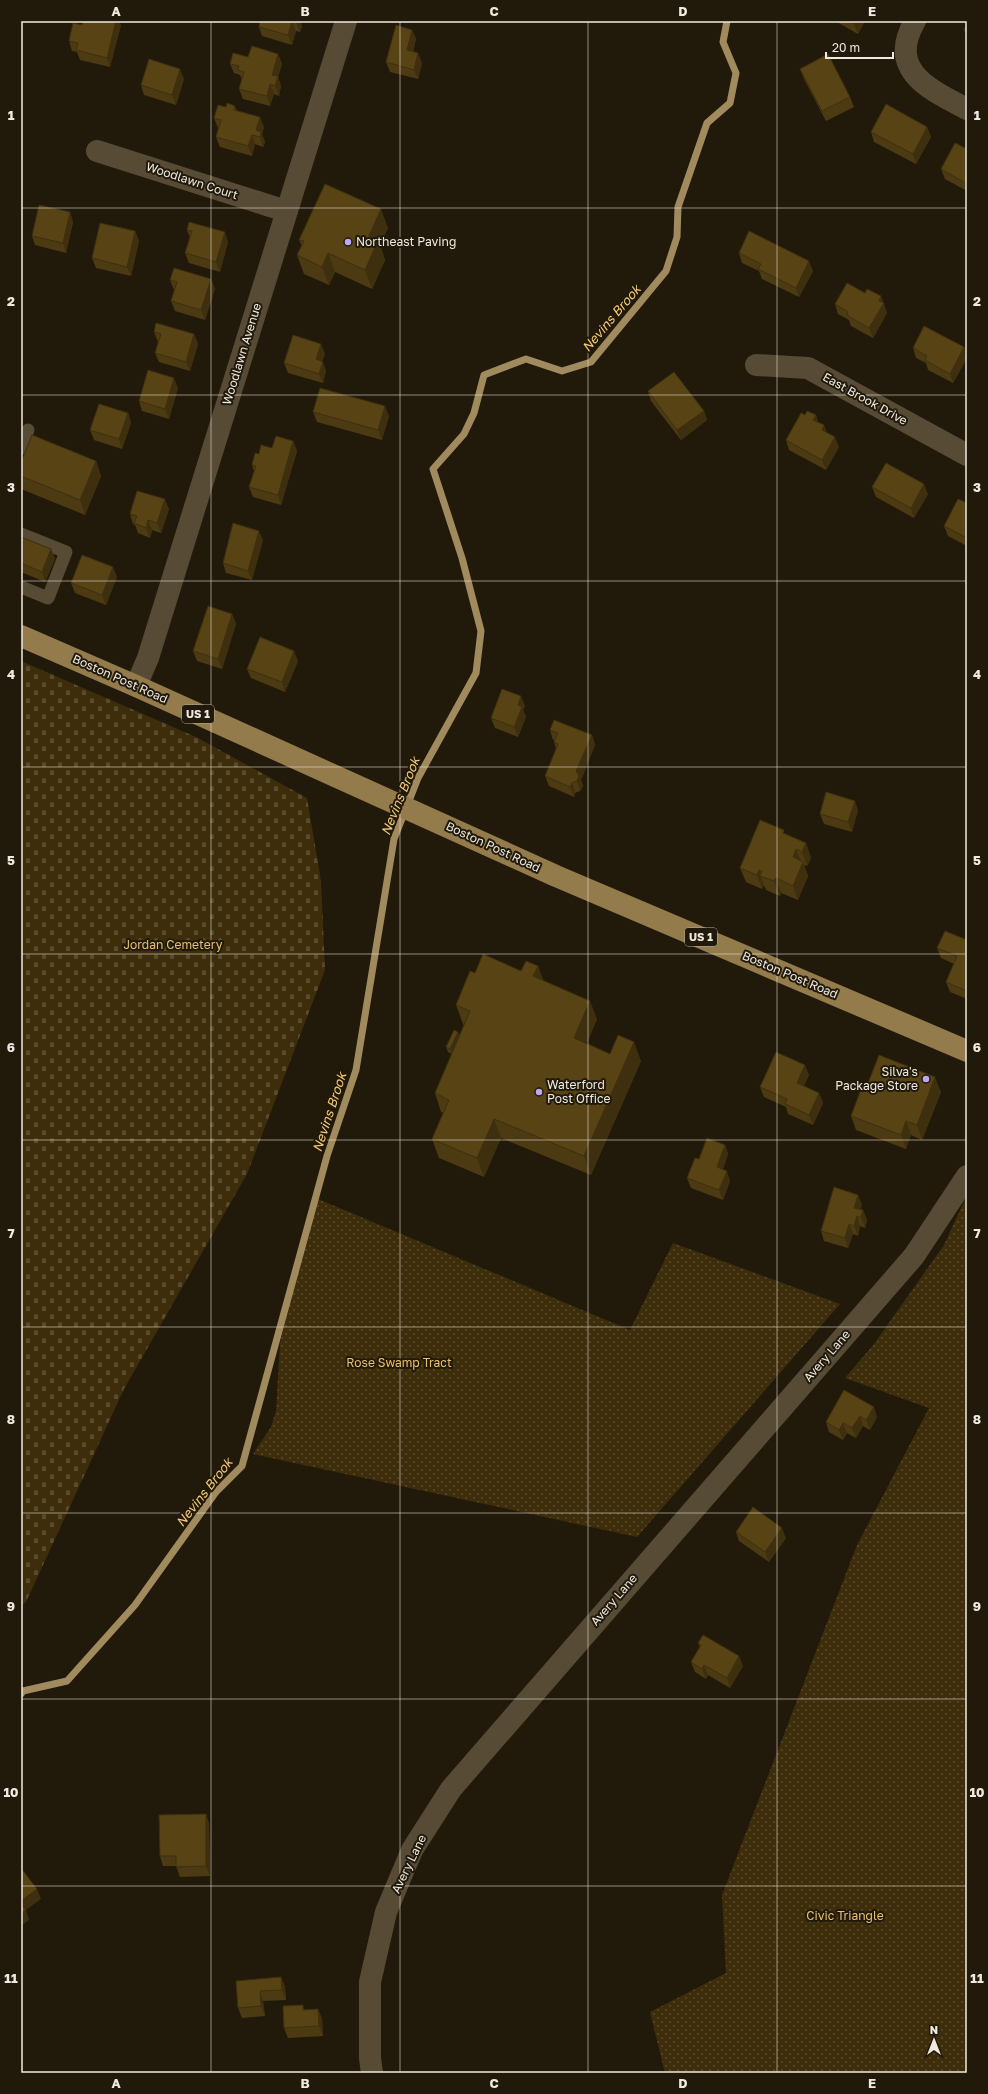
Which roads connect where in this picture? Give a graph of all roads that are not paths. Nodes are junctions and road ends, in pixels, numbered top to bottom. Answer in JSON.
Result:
{"nodes":[{"id":1,"x":346,"y":21,"type":"edge"},
{"id":2,"x":915,"y":21,"type":"edge"},
{"id":3,"x":967,"y":109,"type":"edge"},
{"id":4,"x":97,"y":151,"type":"dead end"},
{"id":5,"x":286,"y":211,"type":"junction"},
{"id":6,"x":756,"y":366,"type":"dead end"},
{"id":7,"x":28,"y":430,"type":"dead end"},
{"id":8,"x":21,"y":448,"type":"edge"},
{"id":9,"x":967,"y":455,"type":"edge"},
{"id":10,"x":23,"y":538,"type":"edge"},
{"id":11,"x":21,"y":587,"type":"edge"},
{"id":12,"x":21,"y":636,"type":"edge"},
{"id":13,"x":136,"y":686,"type":"junction"},
{"id":14,"x":967,"y":1051,"type":"edge"},
{"id":15,"x":967,"y":1176,"type":"edge"},
{"id":16,"x":372,"y":2073,"type":"edge"}],
"edges":[{"from":1,"to":5,"type":"street","name":"Woodlawn Avenue"},
{"from":2,"to":3,"type":"street"},
{"from":4,"to":5,"type":"street","name":"Woodlawn Court"},
{"from":5,"to":13,"type":"street","name":"Woodlawn Avenue"},
{"from":6,"to":9,"type":"street","name":"East Brook Drive"},
{"from":7,"to":8,"type":"lane"},
{"from":10,"to":11,"type":"lane"},
{"from":12,"to":13,"type":"main road","name":"Boston Post Road","number":"US 1"},
{"from":13,"to":14,"type":"main road","name":"Boston Post Road","number":"US 1"},
{"from":15,"to":16,"type":"street","name":"Avery Lane"}]}
